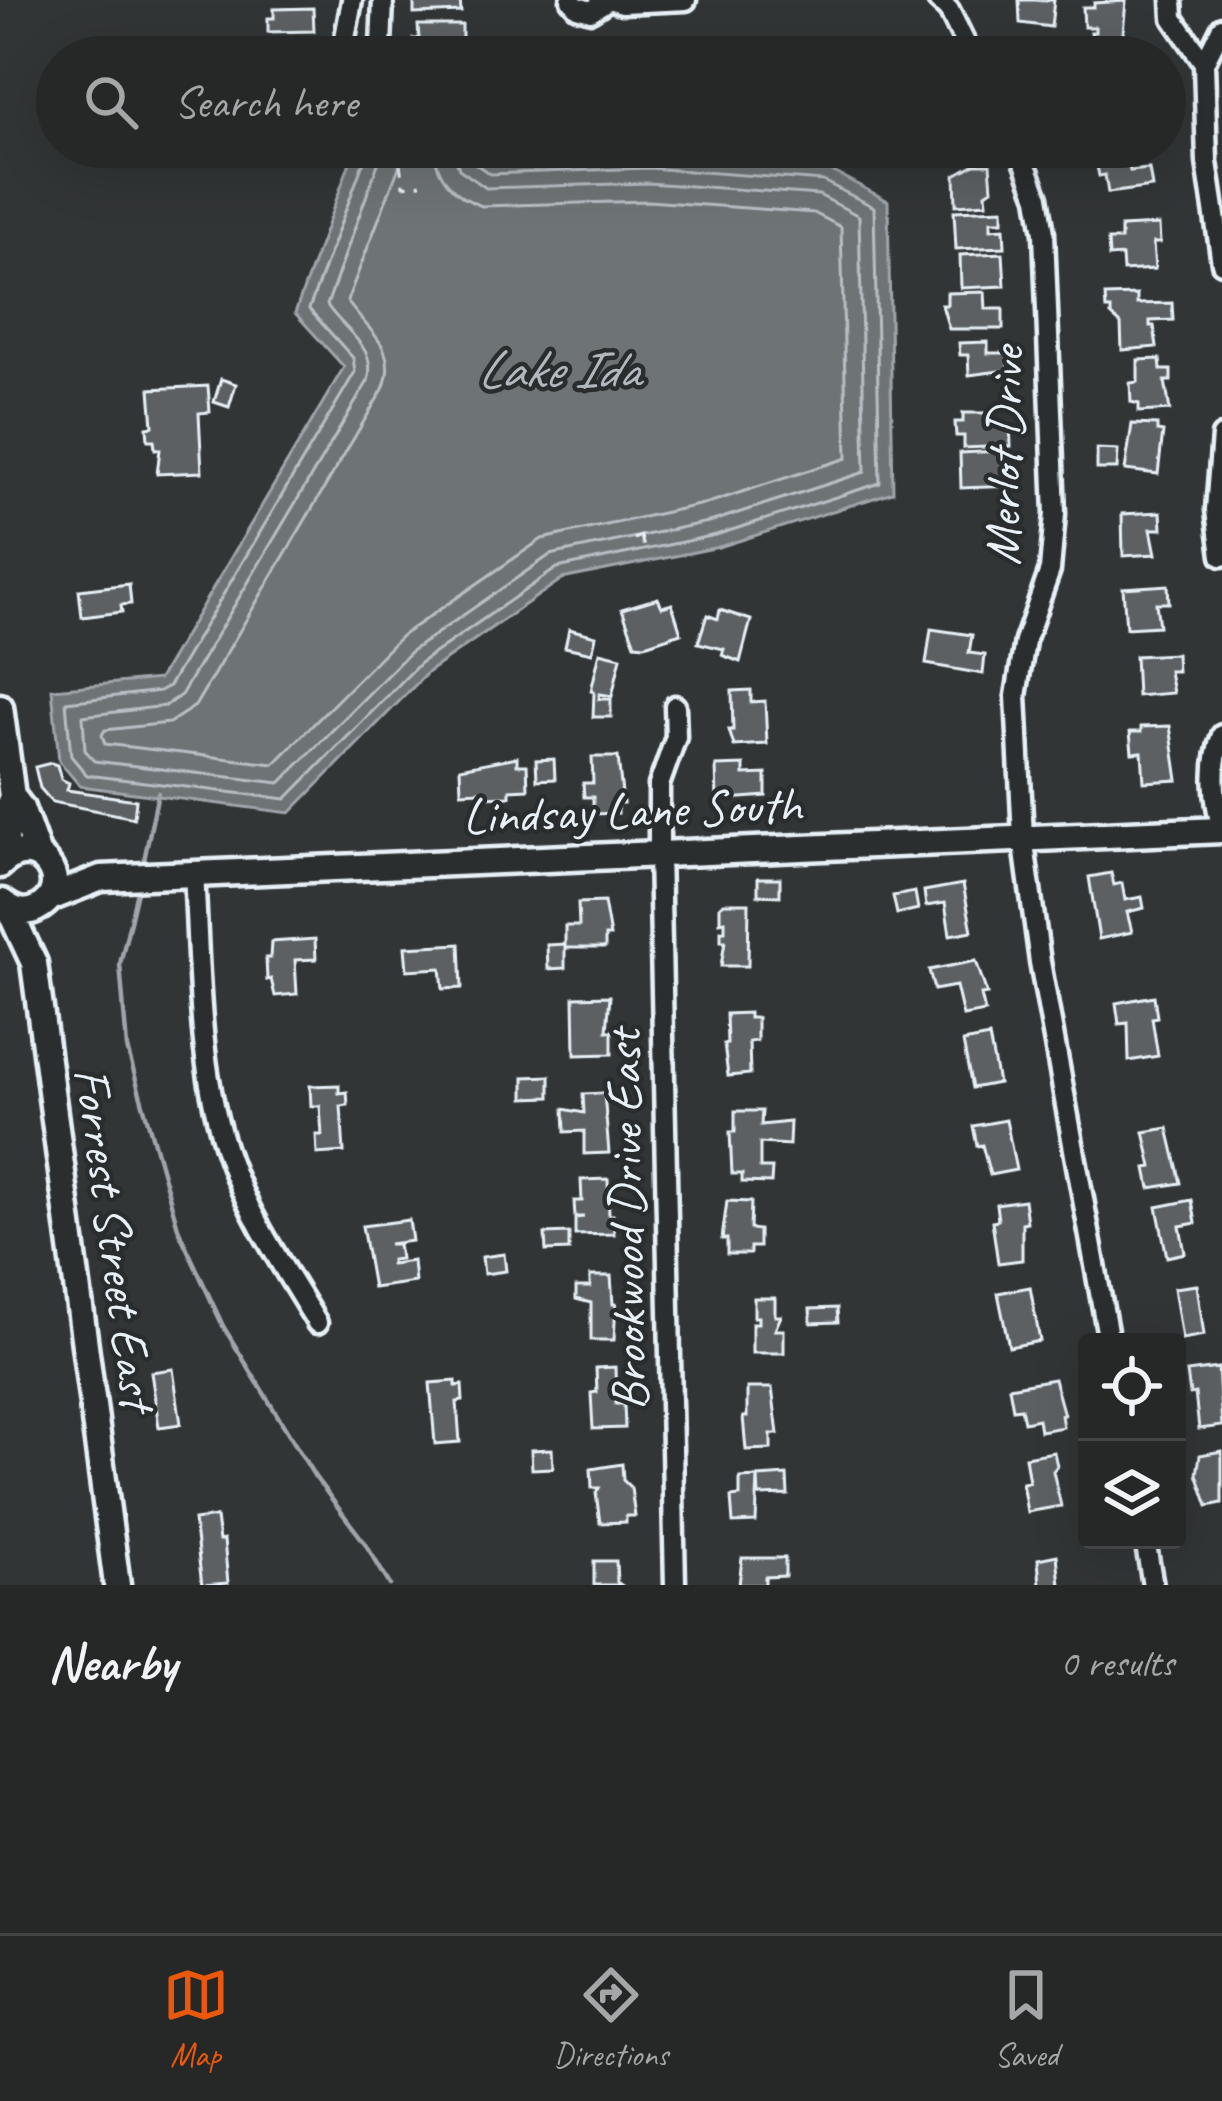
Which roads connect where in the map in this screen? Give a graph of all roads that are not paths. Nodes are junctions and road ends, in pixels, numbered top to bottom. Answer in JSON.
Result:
{"nodes":[{"id":1,"x":352,"y":0,"type":"edge"},
{"id":2,"x":383,"y":0,"type":"edge"},
{"id":3,"x":571,"y":0,"type":"edge"},
{"id":4,"x":610,"y":0,"type":"edge"},
{"id":5,"x":686,"y":0,"type":"edge"},
{"id":6,"x":938,"y":0,"type":"edge"},
{"id":7,"x":1172,"y":0,"type":"edge"},
{"id":8,"x":1222,"y":27,"type":"edge"},
{"id":9,"x":345,"y":36,"type":"edge"},
{"id":10,"x":381,"y":36,"type":"edge"},
{"id":11,"x":962,"y":36,"type":"edge"},
{"id":12,"x":1186,"y":36,"type":"edge"},
{"id":13,"x":1186,"y":36,"type":"edge"},
{"id":14,"x":1204,"y":63,"type":"junction"},
{"id":15,"x":1027,"y":168,"type":"edge"},
{"id":16,"x":1222,"y":263,"type":"edge"},
{"id":17,"x":1222,"y":436,"type":"edge"},
{"id":18,"x":1222,"y":556,"type":"edge"},
{"id":19,"x":0,"y":706,"type":"edge"},
{"id":20,"x":675,"y":706,"type":"dead end"},
{"id":21,"x":1222,"y":735,"type":"edge"},
{"id":22,"x":11,"y":796,"type":"junction"},
{"id":23,"x":1222,"y":830,"type":"edge"},
{"id":24,"x":1023,"y":837,"type":"junction"},
{"id":25,"x":659,"y":854,"type":"junction"},
{"id":26,"x":42,"y":858,"type":"junction"},
{"id":27,"x":2,"y":863,"type":"edge"},
{"id":28,"x":194,"y":874,"type":"junction"},
{"id":29,"x":101,"y":878,"type":"junction"},
{"id":30,"x":46,"y":901,"type":"junction"},
{"id":31,"x":2,"y":902,"type":"edge"},
{"id":32,"x":34,"y":963,"type":"junction"},
{"id":33,"x":317,"y":1323,"type":"dead end"},
{"id":34,"x":1107,"y":1333,"type":"edge"},
{"id":35,"x":1147,"y":1549,"type":"edge"},
{"id":36,"x":118,"y":1585,"type":"edge"},
{"id":37,"x":675,"y":1585,"type":"edge"},
{"id":38,"x":1154,"y":1585,"type":"edge"}],
"edges":[{"from":1,"to":9,"type":"street"},
{"from":2,"to":10,"type":"street"},
{"from":3,"to":4,"type":"street"},
{"from":4,"to":5,"type":"street"},
{"from":6,"to":11,"type":"street"},
{"from":7,"to":12,"type":"street"},
{"from":8,"to":14,"type":"street"},
{"from":13,"to":14,"type":"street"},
{"from":14,"to":16,"type":"street"},
{"from":15,"to":24,"type":"street","name":"Merlot Drive"},
{"from":17,"to":18,"type":"street"},
{"from":19,"to":22,"type":"street"},
{"from":20,"to":25,"type":"street","name":"Brookwood Drive East"},
{"from":21,"to":23,"type":"street"},
{"from":22,"to":26,"type":"street"},
{"from":22,"to":27,"type":"street"},
{"from":23,"to":24,"type":"street","name":"Lindsay Lane South"},
{"from":24,"to":25,"type":"street","name":"Lindsay Lane South"},
{"from":24,"to":34,"type":"street","name":"Merlot Drive"},
{"from":25,"to":28,"type":"street","name":"Lindsay Lane South"},
{"from":25,"to":37,"type":"street","name":"Brookwood Drive East"},
{"from":26,"to":27,"type":"street"},
{"from":26,"to":29,"type":"street"},
{"from":26,"to":30,"type":"street"},
{"from":28,"to":29,"type":"street","name":"Lindsay Lane South"},
{"from":28,"to":33,"type":"street"},
{"from":29,"to":30,"type":"street","name":"Lindsay Lane South"},
{"from":30,"to":31,"type":"street","name":"Lindsay Lane South"},
{"from":30,"to":32,"type":"street"},
{"from":31,"to":32,"type":"street","name":"Forrest Street East"},
{"from":32,"to":36,"type":"street","name":"Forrest Street East"},
{"from":35,"to":38,"type":"street"}]}
